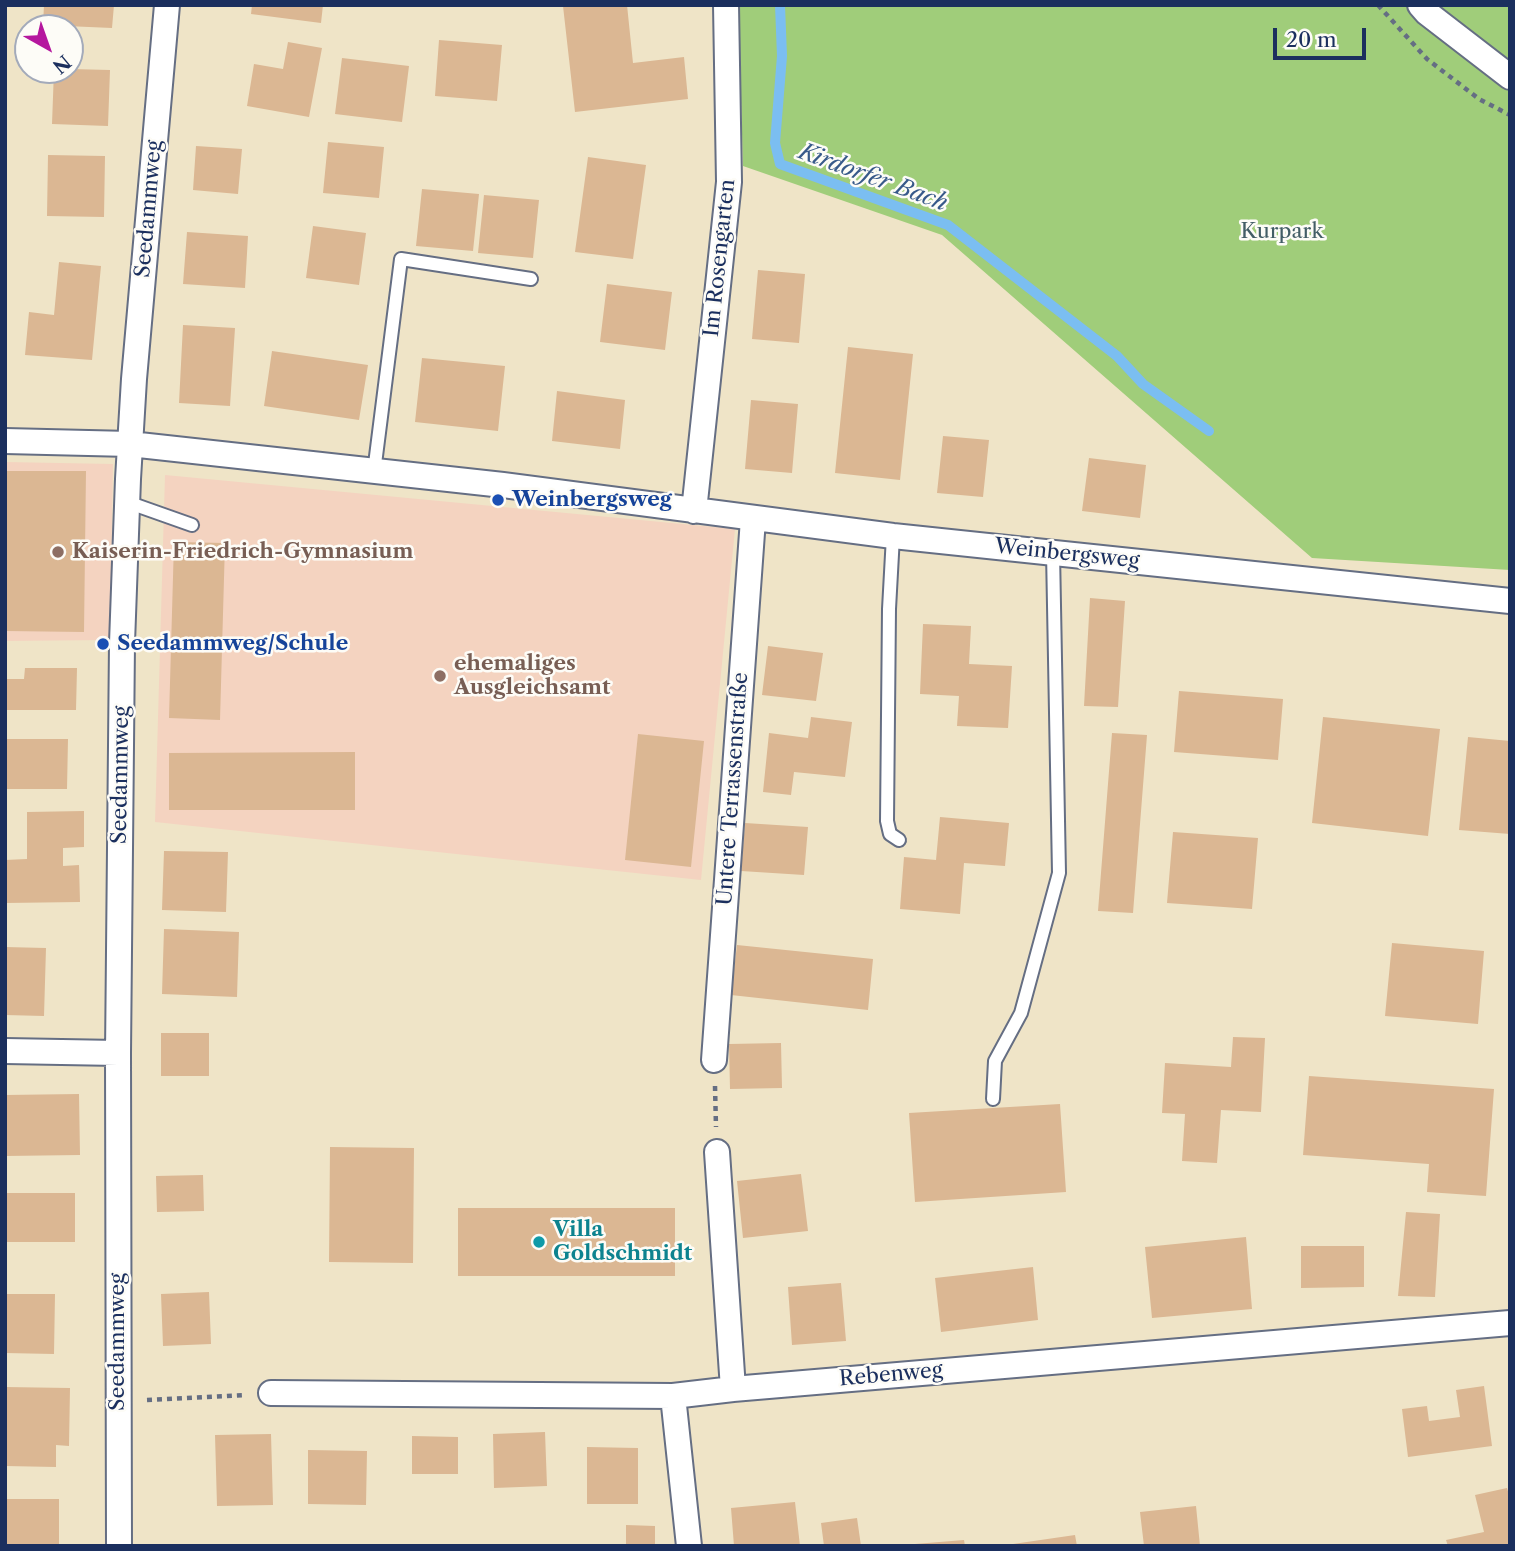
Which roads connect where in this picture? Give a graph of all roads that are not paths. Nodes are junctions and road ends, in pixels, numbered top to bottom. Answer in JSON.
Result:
{"nodes":[{"id":1,"x":167,"y":5,"type":"edge"},
{"id":2,"x":726,"y":5,"type":"edge"},
{"id":3,"x":1420,"y":5,"type":"edge"},
{"id":4,"x":1510,"y":77,"type":"edge"},
{"id":5,"x":531,"y":279,"type":"dead end"},
{"id":6,"x":5,"y":441,"type":"edge"},
{"id":7,"x":130,"y":444,"type":"junction"},
{"id":8,"x":374,"y":472,"type":"junction"},
{"id":9,"x":127,"y":502,"type":"junction"},
{"id":10,"x":694,"y":511,"type":"junction"},
{"id":11,"x":753,"y":519,"type":"junction"},
{"id":12,"x":192,"y":525,"type":"dead end"},
{"id":13,"x":893,"y":536,"type":"junction"},
{"id":14,"x":1054,"y":552,"type":"junction"},
{"id":15,"x":1510,"y":601,"type":"edge"},
{"id":16,"x":899,"y":840,"type":"dead end"},
{"id":17,"x":5,"y":1051,"type":"edge"},
{"id":18,"x":118,"y":1053,"type":"junction"},
{"id":19,"x":714,"y":1060,"type":"road end"},
{"id":20,"x":993,"y":1099,"type":"dead end"},
{"id":21,"x":716,"y":1152,"type":"road end"},
{"id":22,"x":1510,"y":1323,"type":"edge"},
{"id":23,"x":733,"y":1389,"type":"junction"},
{"id":24,"x":271,"y":1393,"type":"road end"},
{"id":25,"x":673,"y":1396,"type":"junction"},
{"id":26,"x":118,"y":1546,"type":"edge"},
{"id":27,"x":689,"y":1546,"type":"edge"}],
"edges":[{"from":1,"to":7,"type":"street","name":"Seedammweg"},
{"from":2,"to":10,"type":"street","name":"Im Rosengarten"},
{"from":3,"to":4,"type":"street"},
{"from":5,"to":8,"type":"lane"},
{"from":6,"to":7,"type":"street","name":"Weinbergsweg"},
{"from":7,"to":8,"type":"street","name":"Weinbergsweg"},
{"from":7,"to":9,"type":"street","name":"Seedammweg"},
{"from":8,"to":10,"type":"street","name":"Weinbergsweg"},
{"from":9,"to":12,"type":"lane"},
{"from":9,"to":18,"type":"street","name":"Seedammweg"},
{"from":10,"to":11,"type":"street","name":"Weinbergsweg"},
{"from":11,"to":13,"type":"street","name":"Weinbergsweg"},
{"from":11,"to":19,"type":"street","name":"Untere Terrassenstraße"},
{"from":13,"to":14,"type":"street","name":"Weinbergsweg"},
{"from":13,"to":16,"type":"lane"},
{"from":14,"to":15,"type":"street","name":"Weinbergsweg"},
{"from":14,"to":20,"type":"lane"},
{"from":17,"to":18,"type":"street"},
{"from":18,"to":26,"type":"street","name":"Seedammweg"},
{"from":21,"to":23,"type":"street"},
{"from":22,"to":23,"type":"street","name":"Rebenweg"},
{"from":23,"to":25,"type":"street","name":"Rebenweg"},
{"from":24,"to":25,"type":"street","name":"Rebenweg"},
{"from":25,"to":27,"type":"street"}]}
